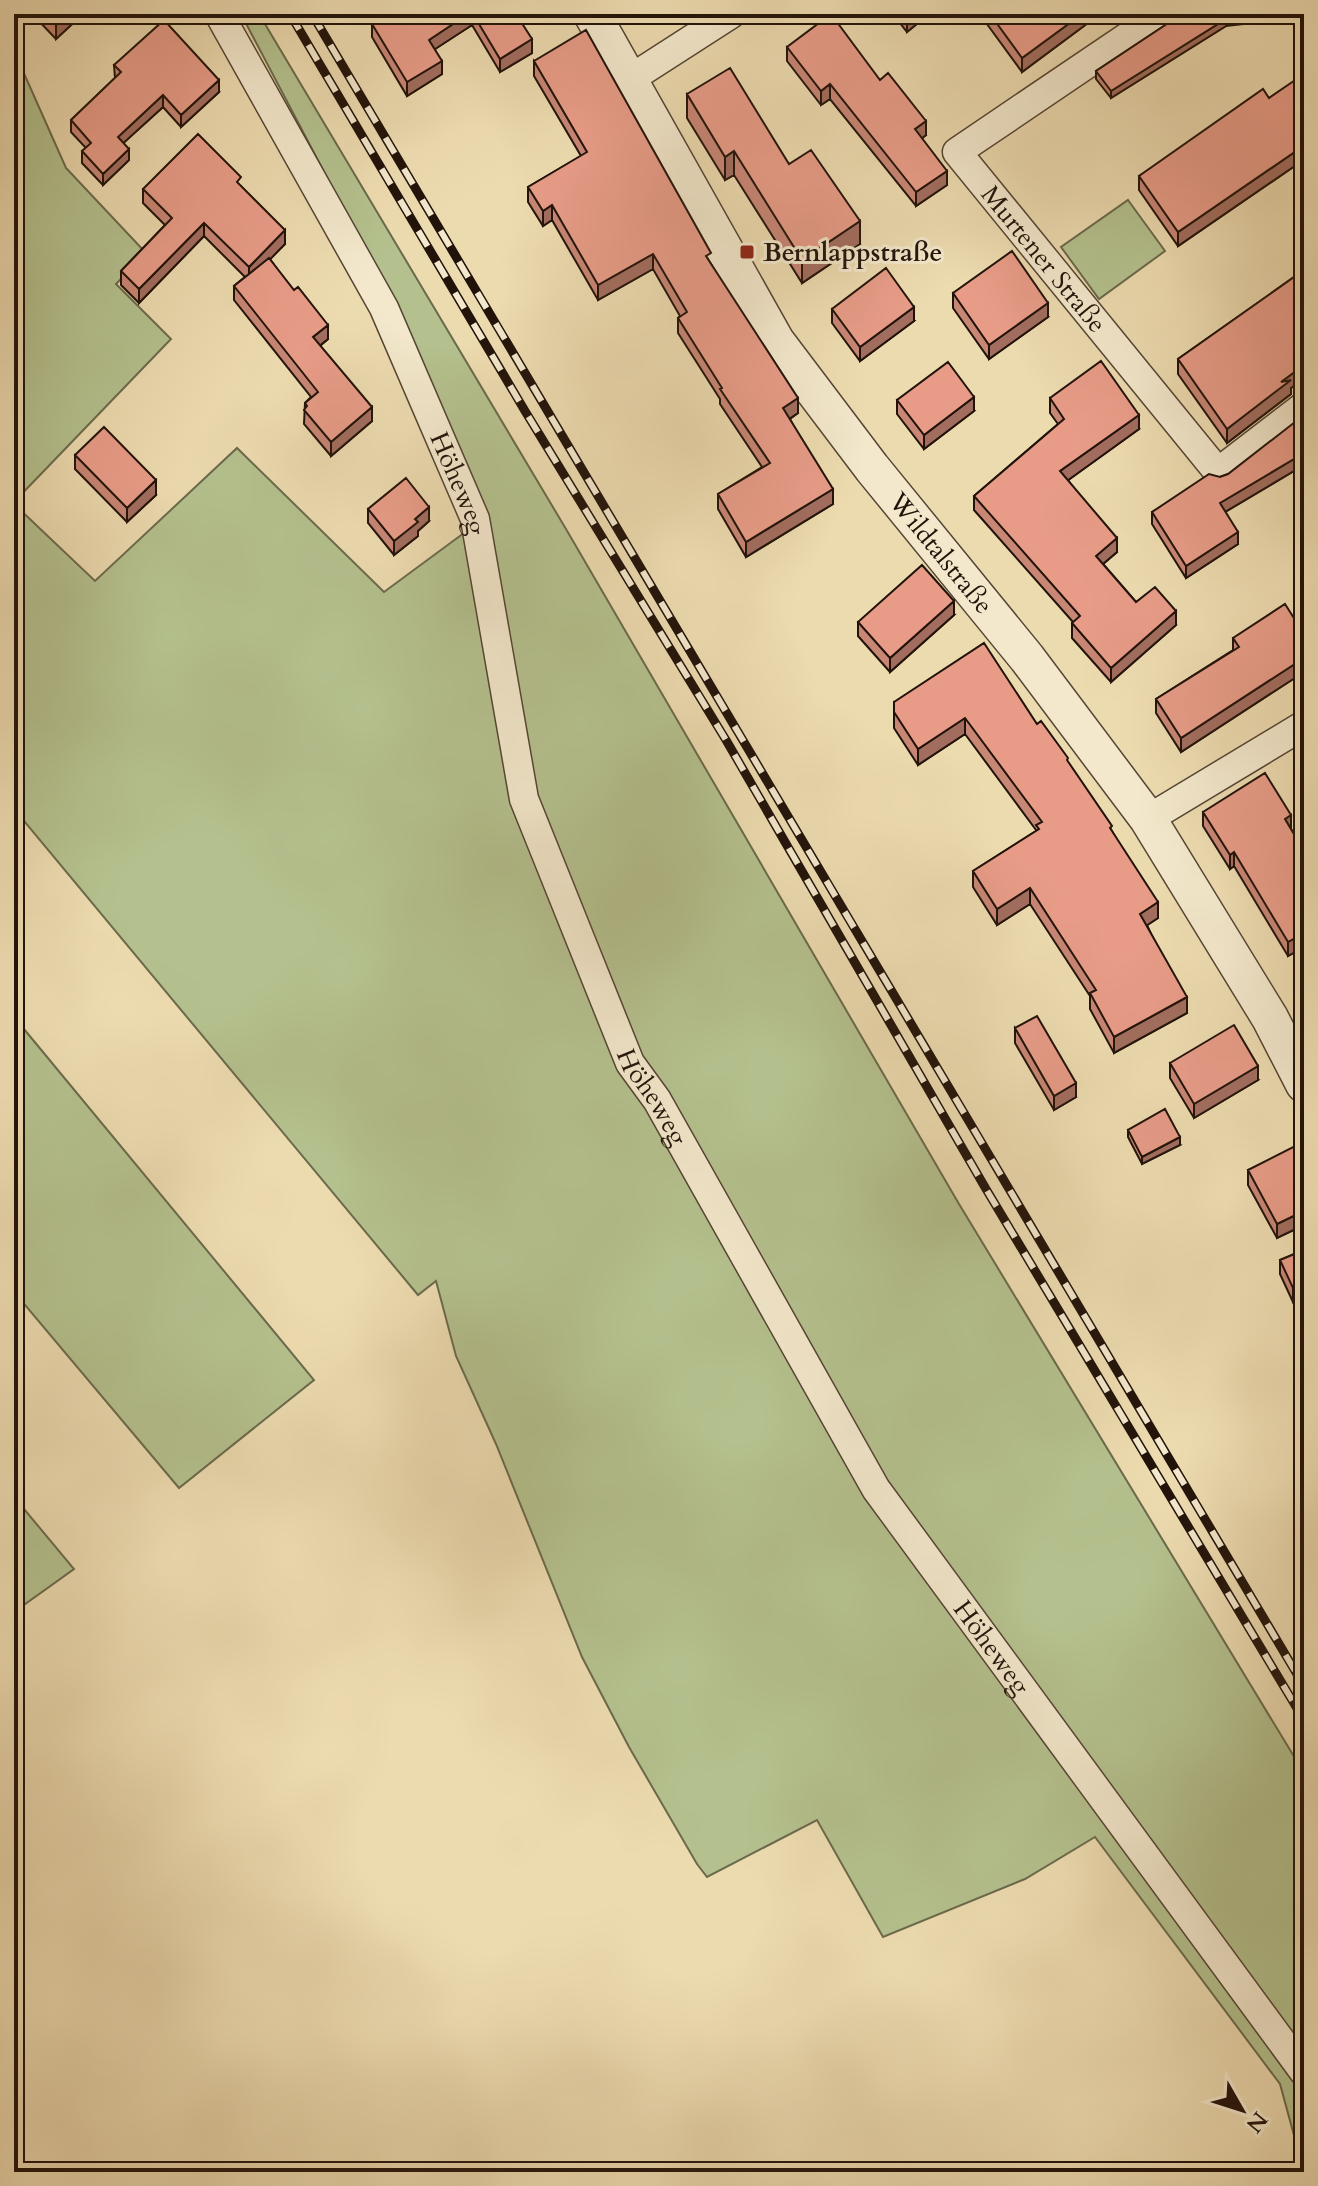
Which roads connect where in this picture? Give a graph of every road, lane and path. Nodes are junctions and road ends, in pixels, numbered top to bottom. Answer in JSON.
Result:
{"nodes":[{"id":1,"x":219,"y":14,"type":"edge"},
{"id":2,"x":592,"y":14,"type":"edge"},
{"id":3,"x":731,"y":14,"type":"edge"},
{"id":4,"x":1161,"y":14,"type":"edge"},
{"id":5,"x":630,"y":79,"type":"junction"},
{"id":6,"x":1304,"y":406,"type":"edge"},
{"id":7,"x":1304,"y":725,"type":"edge"},
{"id":8,"x":1148,"y":819,"type":"junction"},
{"id":9,"x":1304,"y":1084,"type":"edge"},
{"id":10,"x":1304,"y":2072,"type":"edge"}],
"edges":[{"from":1,"to":10,"type":"street","name":"Höheweg"},
{"from":2,"to":5,"type":"street","name":"Wildtalstraße"},
{"from":3,"to":5,"type":"street"},
{"from":4,"to":6,"type":"street","name":"Murtener Straße"},
{"from":5,"to":8,"type":"street","name":"Wildtalstraße"},
{"from":7,"to":8,"type":"street"},
{"from":8,"to":9,"type":"street","name":"Wildtalstraße"}]}
